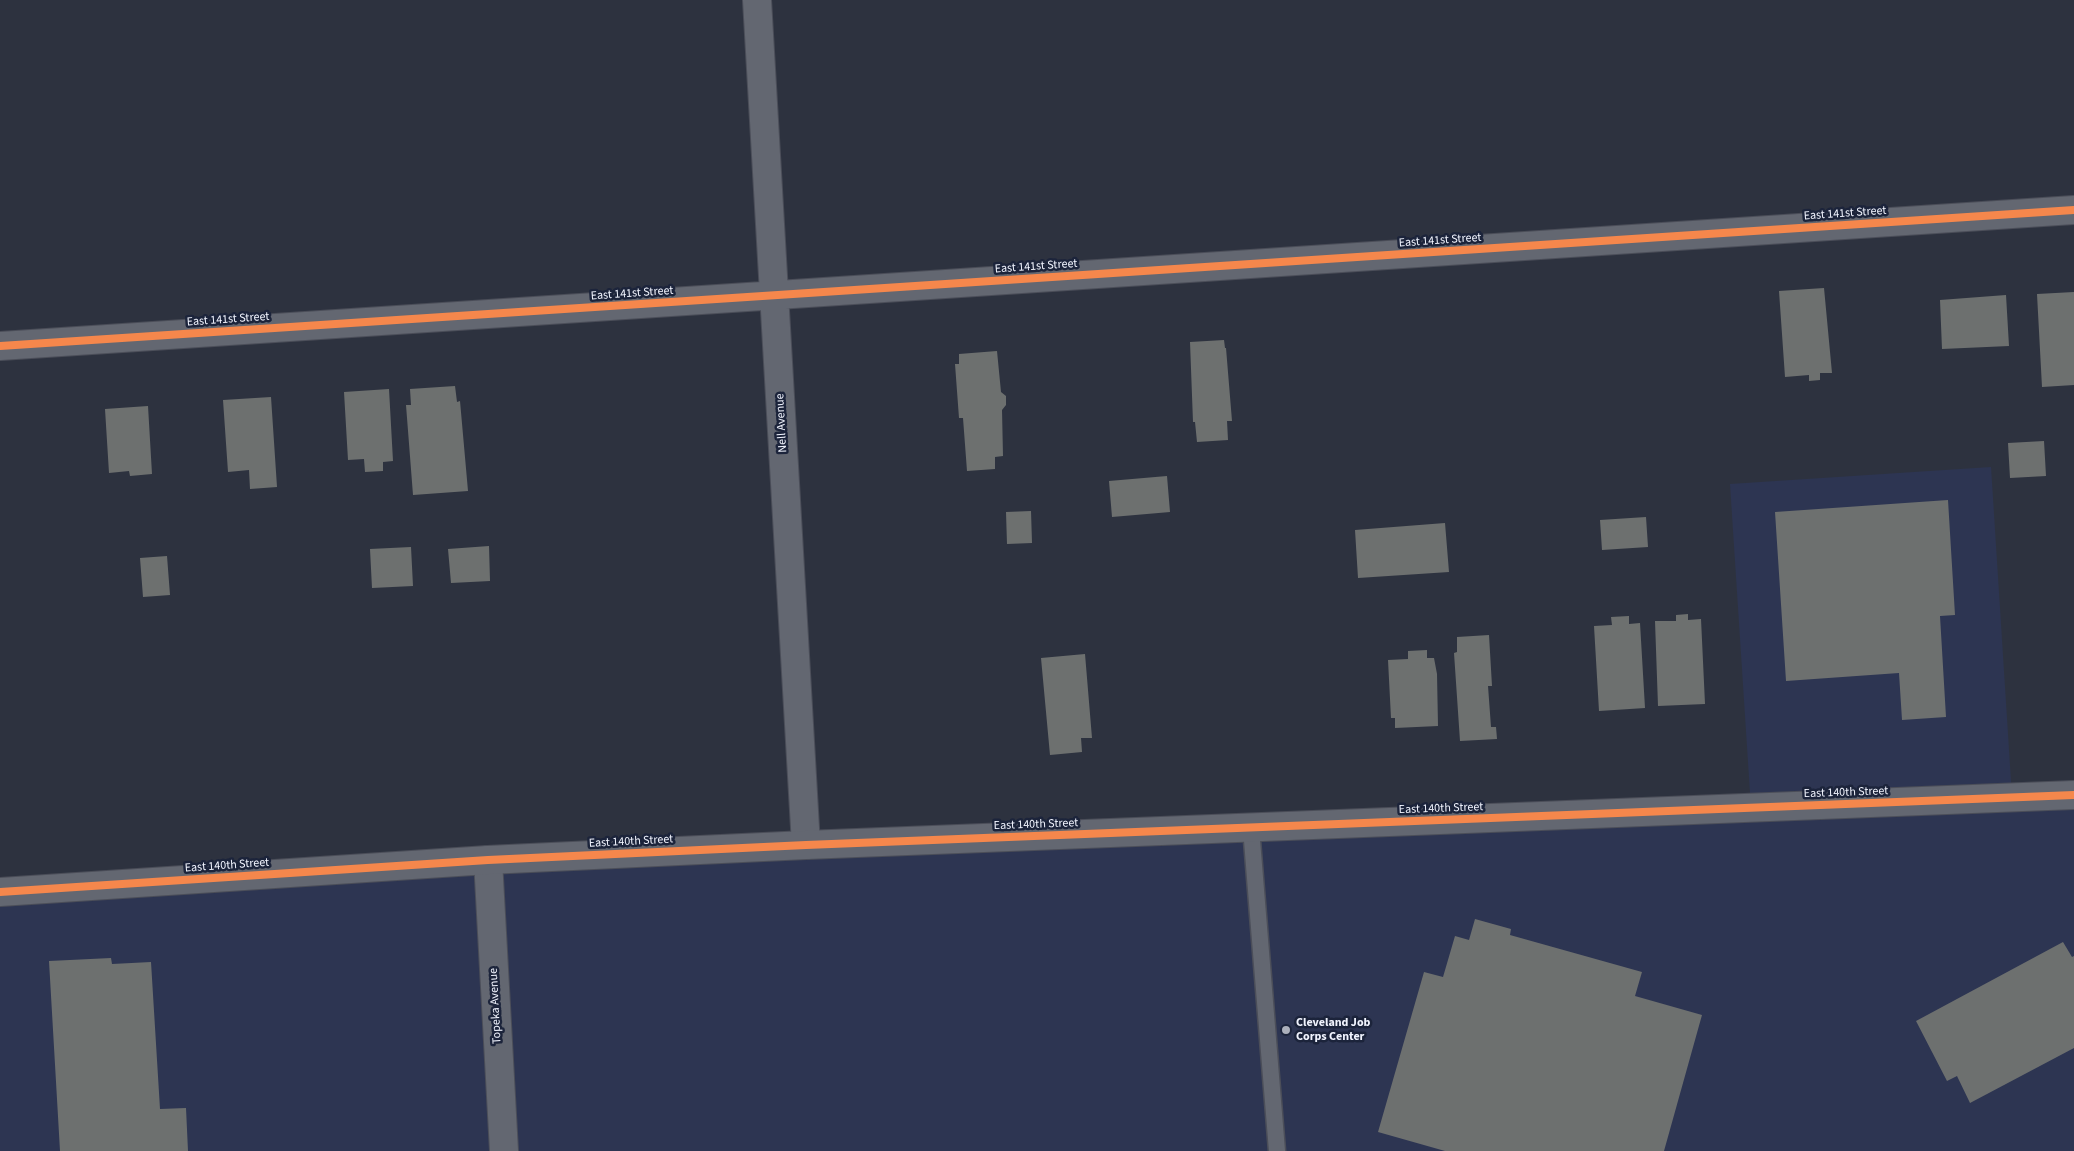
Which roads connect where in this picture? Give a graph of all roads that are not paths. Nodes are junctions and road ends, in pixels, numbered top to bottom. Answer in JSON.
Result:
{"nodes":[{"id":1,"x":757,"y":0,"type":"edge"},
{"id":2,"x":2074,"y":210,"type":"edge"},
{"id":3,"x":775,"y":296,"type":"junction"},
{"id":4,"x":0,"y":346,"type":"edge"},
{"id":5,"x":2074,"y":795,"type":"edge"},
{"id":6,"x":1251,"y":828,"type":"junction"},
{"id":7,"x":806,"y":845,"type":"junction"},
{"id":8,"x":488,"y":860,"type":"junction"},
{"id":9,"x":0,"y":892,"type":"edge"},
{"id":10,"x":504,"y":1151,"type":"edge"},
{"id":11,"x":1277,"y":1151,"type":"edge"}],
"edges":[{"from":1,"to":3,"type":"street","name":"Nell Avenue"},
{"from":2,"to":3,"type":"street","name":"East 141st Street"},
{"from":3,"to":4,"type":"street","name":"East 141st Street"},
{"from":3,"to":7,"type":"street","name":"Nell Avenue"},
{"from":5,"to":6,"type":"street","name":"East 140th Street"},
{"from":6,"to":7,"type":"street","name":"East 140th Street"},
{"from":6,"to":11,"type":"lane"},
{"from":7,"to":8,"type":"street","name":"East 140th Street"},
{"from":8,"to":9,"type":"street","name":"East 140th Street"},
{"from":8,"to":10,"type":"street","name":"Topeka Avenue"}]}
